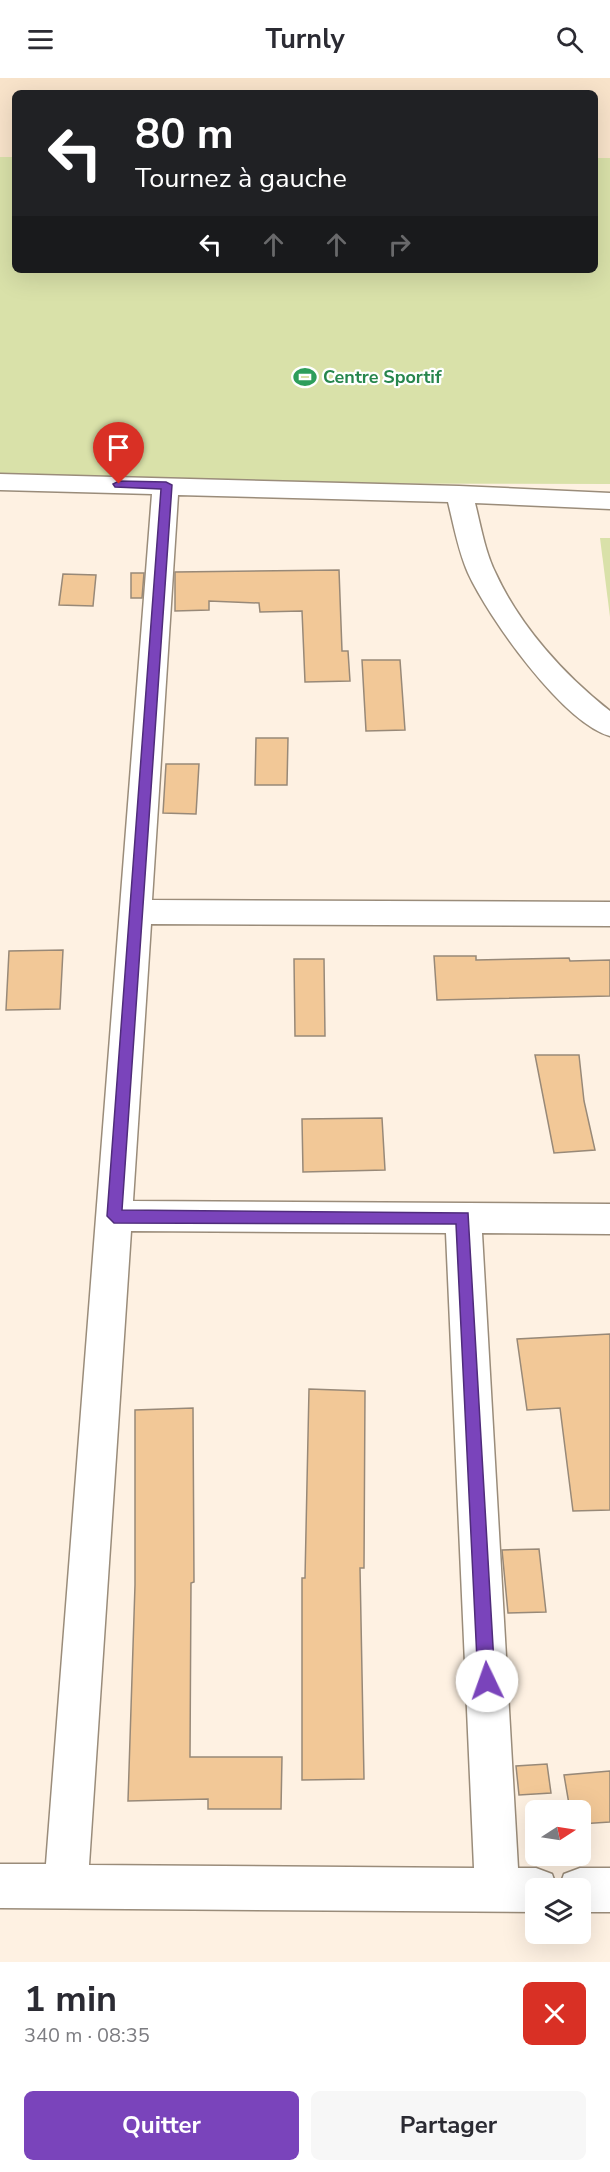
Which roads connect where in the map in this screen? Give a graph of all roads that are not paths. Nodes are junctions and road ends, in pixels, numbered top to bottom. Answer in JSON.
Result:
{"nodes":[{"id":1,"x":0,"y":482,"type":"edge"},
{"id":2,"x":166,"y":485,"type":"junction"},
{"id":3,"x":459,"y":494,"type":"junction"},
{"id":4,"x":610,"y":501,"type":"edge"},
{"id":5,"x":610,"y":726,"type":"edge"},
{"id":6,"x":136,"y":912,"type":"junction"},
{"id":7,"x":610,"y":914,"type":"edge"},
{"id":8,"x":114,"y":1216,"type":"junction"},
{"id":9,"x":463,"y":1218,"type":"junction"},
{"id":10,"x":610,"y":1219,"type":"edge"},
{"id":11,"x":0,"y":1886,"type":"edge"},
{"id":12,"x":66,"y":1887,"type":"junction"},
{"id":13,"x":516,"y":1890,"type":"edge"},
{"id":14,"x":591,"y":1890,"type":"edge"},
{"id":15,"x":610,"y":1890,"type":"edge"}],
"edges":[{"from":1,"to":2,"type":"street"},
{"from":2,"to":3,"type":"street"},
{"from":2,"to":6,"type":"street"},
{"from":3,"to":4,"type":"street"},
{"from":3,"to":5,"type":"street"},
{"from":6,"to":7,"type":"street"},
{"from":6,"to":8,"type":"street"},
{"from":8,"to":9,"type":"street"},
{"from":8,"to":12,"type":"street"},
{"from":9,"to":10,"type":"street"},
{"from":9,"to":13,"type":"street"},
{"from":11,"to":12,"type":"street"},
{"from":12,"to":13,"type":"street"},
{"from":14,"to":15,"type":"street"}]}
